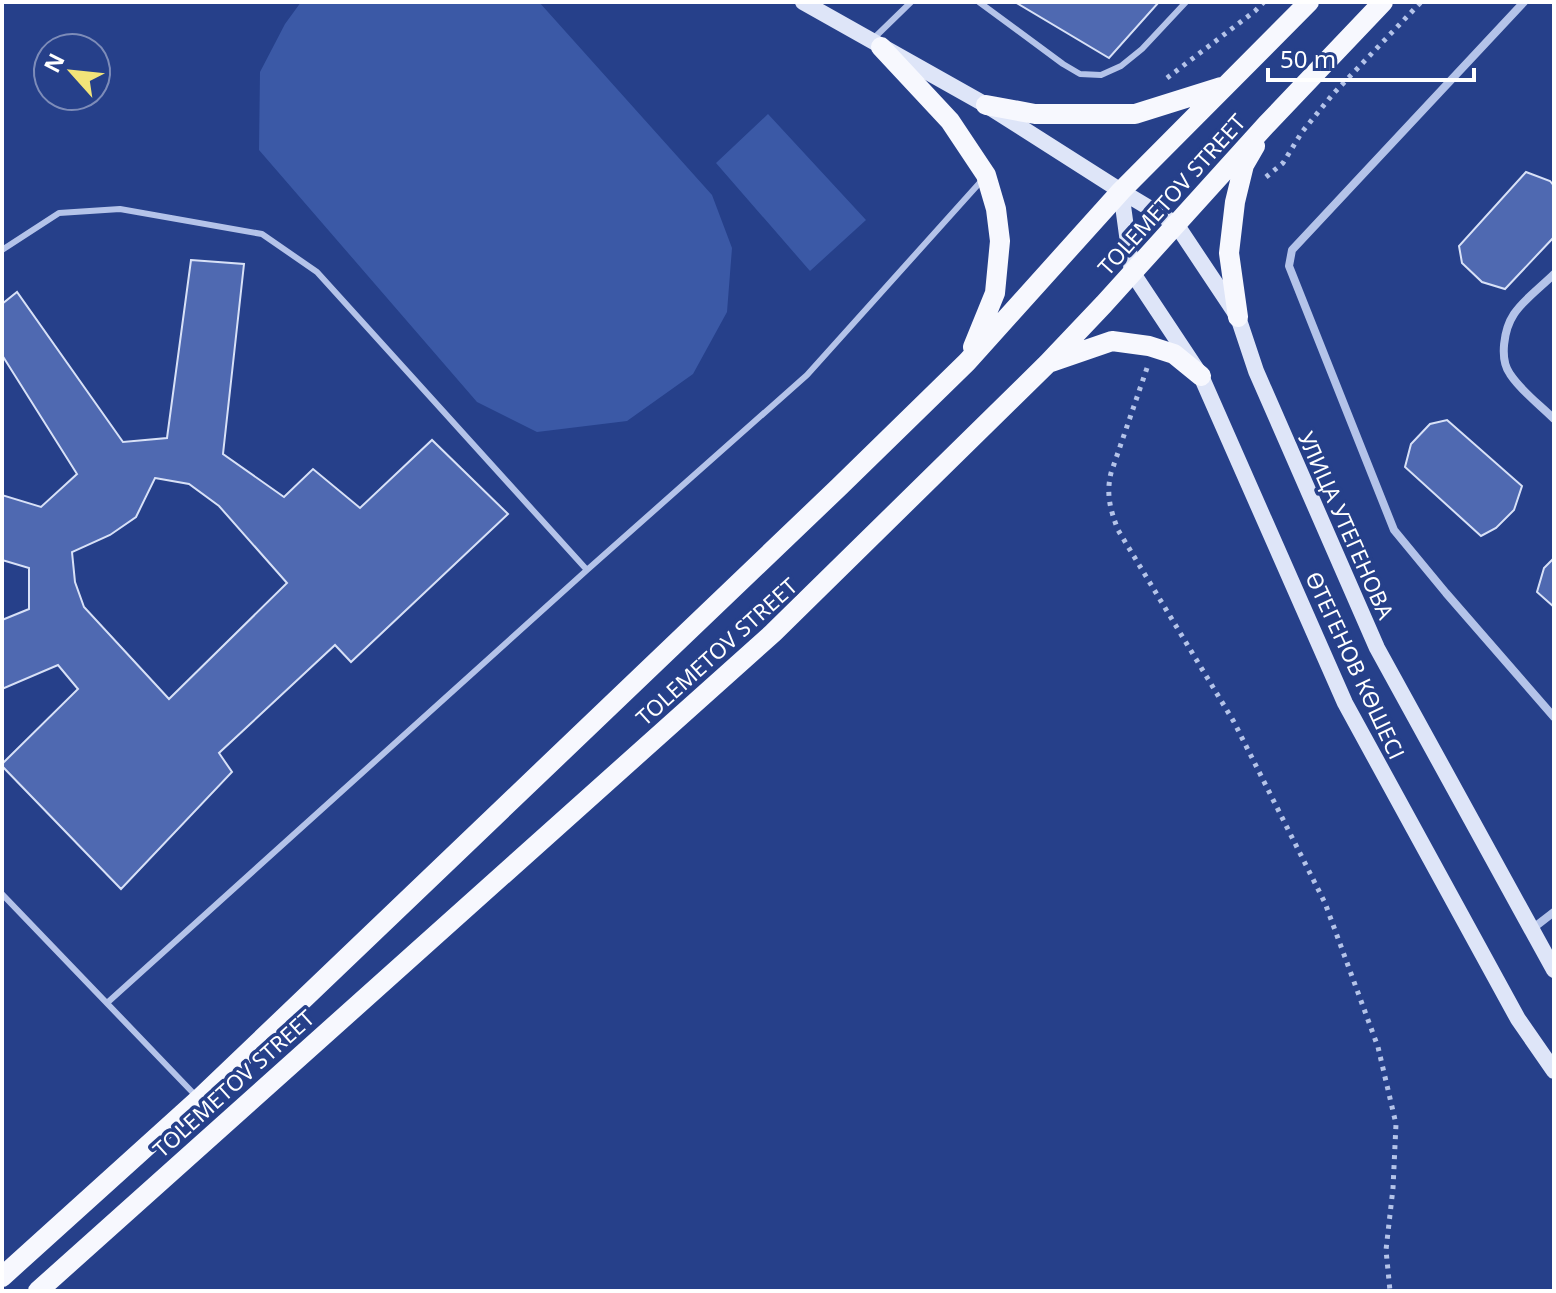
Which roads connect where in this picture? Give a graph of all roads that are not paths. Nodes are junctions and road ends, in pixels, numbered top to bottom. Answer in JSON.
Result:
{"nodes":[{"id":1,"x":803,"y":2,"type":"edge"},
{"id":2,"x":911,"y":2,"type":"edge"},
{"id":3,"x":979,"y":2,"type":"edge"},
{"id":4,"x":1186,"y":2,"type":"edge"},
{"id":5,"x":1309,"y":2,"type":"edge"},
{"id":6,"x":1383,"y":2,"type":"edge"},
{"id":7,"x":1524,"y":2,"type":"edge"},
{"id":8,"x":876,"y":44,"type":"junction"},
{"id":9,"x":1225,"y":86,"type":"junction"},
{"id":10,"x":986,"y":105,"type":"junction"},
{"id":11,"x":1266,"y":125,"type":"junction"},
{"id":12,"x":986,"y":175,"type":"junction"},
{"id":13,"x":1121,"y":191,"type":"junction"},
{"id":14,"x":1176,"y":224,"type":"junction"},
{"id":15,"x":2,"y":250,"type":"edge"},
{"id":16,"x":1132,"y":272,"type":"junction"},
{"id":17,"x":1554,"y":274,"type":"edge"},
{"id":18,"x":1238,"y":317,"type":"junction"},
{"id":19,"x":967,"y":362,"type":"junction"},
{"id":20,"x":1048,"y":363,"type":"junction"},
{"id":21,"x":1201,"y":376,"type":"junction"},
{"id":22,"x":1554,"y":419,"type":"edge"},
{"id":23,"x":587,"y":570,"type":"junction"},
{"id":24,"x":1554,"y":717,"type":"edge"},
{"id":25,"x":2,"y":894,"type":"edge"},
{"id":26,"x":1554,"y":912,"type":"edge"},
{"id":27,"x":1531,"y":929,"type":"junction"},
{"id":28,"x":1554,"y":970,"type":"edge"},
{"id":29,"x":107,"y":1003,"type":"junction"},
{"id":30,"x":1554,"y":1071,"type":"edge"},
{"id":31,"x":199,"y":1099,"type":"junction"},
{"id":32,"x":2,"y":1277,"type":"edge"},
{"id":33,"x":38,"y":1291,"type":"edge"}],
"edges":[{"from":1,"to":8,"type":"main road","name":"УЛИЦА УТЕГЕНОВА"},
{"from":2,"to":8,"type":"lane"},
{"from":3,"to":4,"type":"lane"},
{"from":5,"to":9,"type":"main road","name":"TOLEMETOV STREET"},
{"from":6,"to":11,"type":"main road","name":"TOLEMETOV STREET"},
{"from":7,"to":24,"type":"street"},
{"from":8,"to":10,"type":"main road","name":"УЛИЦА УТЕГЕНОВА"},
{"from":8,"to":12,"type":"main road"},
{"from":9,"to":10,"type":"main road"},
{"from":9,"to":13,"type":"main road","name":"TOLEMETOV STREET"},
{"from":10,"to":13,"type":"main road","name":"УЛИЦА УТЕГЕНОВА"},
{"from":11,"to":14,"type":"main road","name":"TOLEMETOV STREET"},
{"from":11,"to":18,"type":"main road"},
{"from":12,"to":19,"type":"main road"},
{"from":12,"to":23,"type":"lane"},
{"from":13,"to":14,"type":"main road","name":"УЛИЦА УТЕГЕНОВА"},
{"from":13,"to":16,"type":"main road"},
{"from":13,"to":19,"type":"main road","name":"TOLEMETOV STREET"},
{"from":14,"to":16,"type":"main road","name":"TOLEMETOV STREET"},
{"from":14,"to":18,"type":"main road","name":"УЛИЦА УТЕГЕНОВА"},
{"from":15,"to":23,"type":"lane"},
{"from":16,"to":20,"type":"main road","name":"TOLEMETOV STREET"},
{"from":16,"to":21,"type":"main road","name":"ӨТЕГЕНОВ КӨШЕСІ"},
{"from":17,"to":22,"type":"street"},
{"from":18,"to":27,"type":"main road","name":"УЛИЦА УТЕГЕНОВА"},
{"from":19,"to":31,"type":"main road","name":"TOLEMETOV STREET"},
{"from":20,"to":21,"type":"main road"},
{"from":20,"to":33,"type":"main road","name":"TOLEMETOV STREET"},
{"from":21,"to":30,"type":"main road","name":"ӨТЕГЕНОВ КӨШЕСІ"},
{"from":23,"to":29,"type":"lane"},
{"from":25,"to":29,"type":"lane"},
{"from":26,"to":27,"type":"street"},
{"from":27,"to":28,"type":"main road","name":"УЛИЦА УТЕГЕНОВА"},
{"from":29,"to":31,"type":"lane"},
{"from":31,"to":32,"type":"main road","name":"TOLEMETOV STREET"}]}
